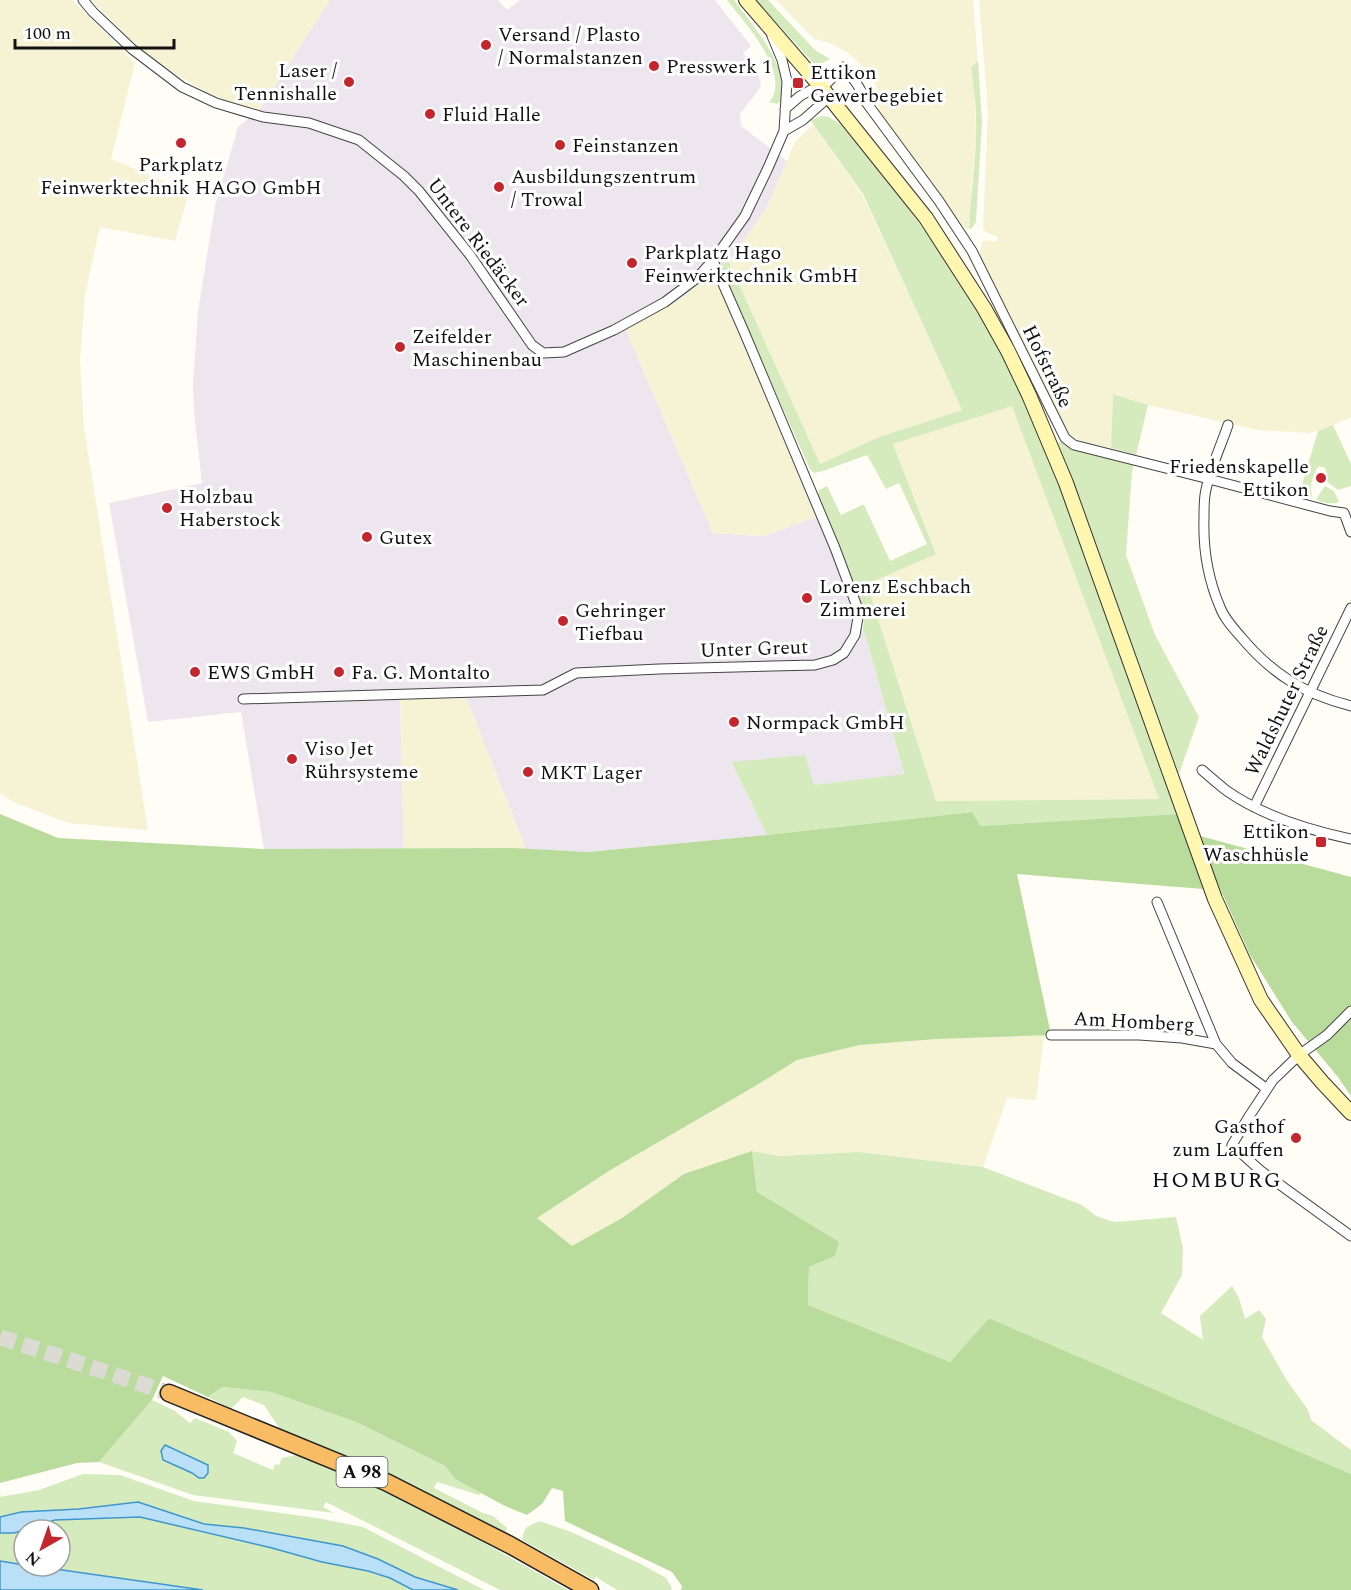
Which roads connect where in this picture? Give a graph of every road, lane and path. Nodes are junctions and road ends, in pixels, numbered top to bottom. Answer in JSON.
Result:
{"nodes":[{"id":1,"x":83,"y":0,"type":"edge"},
{"id":2,"x":746,"y":0,"type":"edge"},
{"id":3,"x":768,"y":25,"type":"junction"},
{"id":4,"x":826,"y":93,"type":"junction"},
{"id":5,"x":785,"y":109,"type":"junction"},
{"id":6,"x":784,"y":131,"type":"junction"},
{"id":7,"x":712,"y":261,"type":"junction"},
{"id":8,"x":1228,"y":425,"type":"dead end"},
{"id":9,"x":1209,"y":479,"type":"junction"},
{"id":10,"x":1347,"y":509,"type":"edge"},
{"id":11,"x":1351,"y":532,"type":"edge"},
{"id":12,"x":1351,"y":608,"type":"edge"},
{"id":13,"x":1310,"y":692,"type":"junction"},
{"id":14,"x":243,"y":699,"type":"dead end"},
{"id":15,"x":1351,"y":706,"type":"edge"},
{"id":16,"x":1202,"y":770,"type":"dead end"},
{"id":17,"x":1254,"y":807,"type":"junction"},
{"id":18,"x":1351,"y":839,"type":"edge"},
{"id":19,"x":1157,"y":902,"type":"dead end"},
{"id":20,"x":1351,"y":1011,"type":"edge"},
{"id":21,"x":1051,"y":1035,"type":"dead end"},
{"id":22,"x":1215,"y":1044,"type":"junction"},
{"id":23,"x":1299,"y":1055,"type":"junction"},
{"id":24,"x":1267,"y":1089,"type":"junction"},
{"id":25,"x":1351,"y":1113,"type":"edge"},
{"id":26,"x":1351,"y":1236,"type":"edge"},
{"id":27,"x":169,"y":1393,"type":"tunnel mouth"},
{"id":28,"x":590,"y":1590,"type":"edge"}],
"edges":[{"from":1,"to":7,"type":"street","name":"Untere Riedäcker"},
{"from":2,"to":3,"type":"main road"},
{"from":3,"to":4,"type":"main road"},
{"from":3,"to":5,"type":"street","name":"Untere Riedäcker"},
{"from":4,"to":5,"type":"street"},
{"from":4,"to":6,"type":"street"},
{"from":4,"to":9,"type":"street","name":"Hofstraße"},
{"from":4,"to":23,"type":"main road"},
{"from":5,"to":6,"type":"street","name":"Untere Riedäcker"},
{"from":6,"to":7,"type":"street","name":"Untere Riedäcker"},
{"from":7,"to":14,"type":"street","name":"Unter Greut"},
{"from":8,"to":9,"type":"street"},
{"from":9,"to":10,"type":"street","name":"Hofstraße"},
{"from":9,"to":13,"type":"street"},
{"from":10,"to":11,"type":"street"},
{"from":12,"to":13,"type":"street","name":"Waldshuter Straße"},
{"from":13,"to":15,"type":"street"},
{"from":13,"to":17,"type":"street","name":"Waldshuter Straße"},
{"from":16,"to":17,"type":"street"},
{"from":17,"to":18,"type":"street"},
{"from":19,"to":22,"type":"street","name":"Am Homberg"},
{"from":20,"to":23,"type":"street"},
{"from":21,"to":22,"type":"street","name":"Am Homberg"},
{"from":22,"to":24,"type":"street","name":"Am Homberg"},
{"from":23,"to":24,"type":"street"},
{"from":23,"to":25,"type":"main road"},
{"from":24,"to":26,"type":"street"},
{"from":27,"to":28,"type":"highway","number":"A 98"}]}
